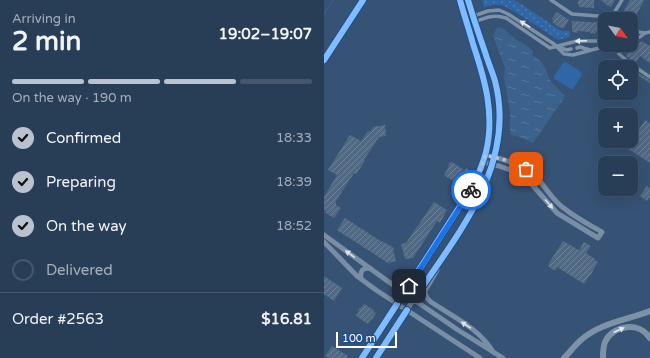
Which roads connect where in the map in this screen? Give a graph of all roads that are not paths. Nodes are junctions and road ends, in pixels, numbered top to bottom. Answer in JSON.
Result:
{"nodes":[{"id":1,"x":460,"y":0,"type":"edge"},
{"id":2,"x":468,"y":0,"type":"edge"},
{"id":3,"x":551,"y":0,"type":"edge"},
{"id":4,"x":622,"y":0,"type":"edge"},
{"id":5,"x":615,"y":12,"type":"edge"},
{"id":6,"x":473,"y":16,"type":"junction"},
{"id":7,"x":598,"y":17,"type":"edge"},
{"id":8,"x":465,"y":19,"type":"junction"},
{"id":9,"x":475,"y":22,"type":"junction"},
{"id":10,"x":467,"y":25,"type":"junction"},
{"id":11,"x":638,"y":32,"type":"edge"},
{"id":12,"x":650,"y":32,"type":"edge"},
{"id":13,"x":644,"y":33,"type":"junction"},
{"id":14,"x":638,"y":37,"type":"edge"},
{"id":15,"x":598,"y":42,"type":"edge"},
{"id":16,"x":557,"y":46,"type":"junction"},
{"id":17,"x":577,"y":48,"type":"dead end"},
{"id":18,"x":598,"y":48,"type":"edge"},
{"id":19,"x":571,"y":49,"type":"dead end"},
{"id":20,"x":591,"y":50,"type":"junction"},
{"id":21,"x":618,"y":52,"type":"edge"},
{"id":22,"x":650,"y":77,"type":"edge"},
{"id":23,"x":485,"y":155,"type":"junction"},
{"id":24,"x":494,"y":157,"type":"junction"},
{"id":25,"x":483,"y":162,"type":"junction"},
{"id":26,"x":492,"y":164,"type":"junction"},
{"id":27,"x":324,"y":235,"type":"edge"},
{"id":28,"x":324,"y":242,"type":"edge"},
{"id":29,"x":441,"y":260,"type":"junction"},
{"id":30,"x":370,"y":268,"type":"junction"},
{"id":31,"x":361,"y":278,"type":"junction"},
{"id":32,"x":404,"y":293,"type":"junction"},
{"id":33,"x":414,"y":299,"type":"junction"},
{"id":34,"x":398,"y":304,"type":"junction"},
{"id":35,"x":407,"y":310,"type":"junction"},
{"id":36,"x":650,"y":312,"type":"edge"},
{"id":37,"x":650,"y":338,"type":"edge"},
{"id":38,"x":493,"y":353,"type":"junction"},
{"id":39,"x":362,"y":358,"type":"edge"},
{"id":40,"x":376,"y":358,"type":"edge"},
{"id":41,"x":480,"y":358,"type":"edge"},
{"id":42,"x":502,"y":358,"type":"edge"},
{"id":43,"x":564,"y":358,"type":"edge"},
{"id":44,"x":603,"y":358,"type":"edge"}],
"edges":[{"from":1,"to":8,"type":"main road"},
{"from":2,"to":6,"type":"main road"},
{"from":3,"to":7,"type":"street"},
{"from":4,"to":5,"type":"street"},
{"from":6,"to":8,"type":"street"},
{"from":6,"to":9,"type":"main road"},
{"from":16,"to":6,"type":"street","one_way":true},
{"from":8,"to":10,"type":"main road"},
{"from":9,"to":10,"type":"street"},
{"from":9,"to":16,"type":"street"},
{"from":9,"to":24,"type":"main road"},
{"from":10,"to":23,"type":"main road"},
{"from":11,"to":13,"type":"street"},
{"from":12,"to":13,"type":"street"},
{"from":13,"to":14,"type":"street"},
{"from":15,"to":16,"type":"street","one_way":true},
{"from":16,"to":19,"type":"street"},
{"from":16,"to":20,"type":"street"},
{"from":17,"to":20,"type":"street"},
{"from":18,"to":20,"type":"street"},
{"from":21,"to":22,"type":"street"},
{"from":23,"to":24,"type":"main road"},
{"from":23,"to":25,"type":"main road"},
{"from":24,"to":26,"type":"main road"},
{"from":26,"to":24,"type":"main road","one_way":true},
{"from":25,"to":26,"type":"main road"},
{"from":25,"to":32,"type":"main road"},
{"from":26,"to":29,"type":"main road"},
{"from":30,"to":27,"type":"main road","one_way":true},
{"from":28,"to":31,"type":"main road"},
{"from":29,"to":33,"type":"main road"},
{"from":38,"to":29,"type":"main road","one_way":true},
{"from":30,"to":31,"type":"main road"},
{"from":30,"to":32,"type":"main road"},
{"from":31,"to":34,"type":"main road"},
{"from":32,"to":33,"type":"main road"},
{"from":32,"to":34,"type":"main road"},
{"from":33,"to":35,"type":"main road"},
{"from":33,"to":38,"type":"main road"},
{"from":34,"to":35,"type":"main road"},
{"from":34,"to":39,"type":"main road"},
{"from":35,"to":40,"type":"main road"},
{"from":35,"to":41,"type":"main road"},
{"from":36,"to":43,"type":"highway"},
{"from":44,"to":37,"type":"highway","one_way":true},
{"from":38,"to":42,"type":"main road"}]}
